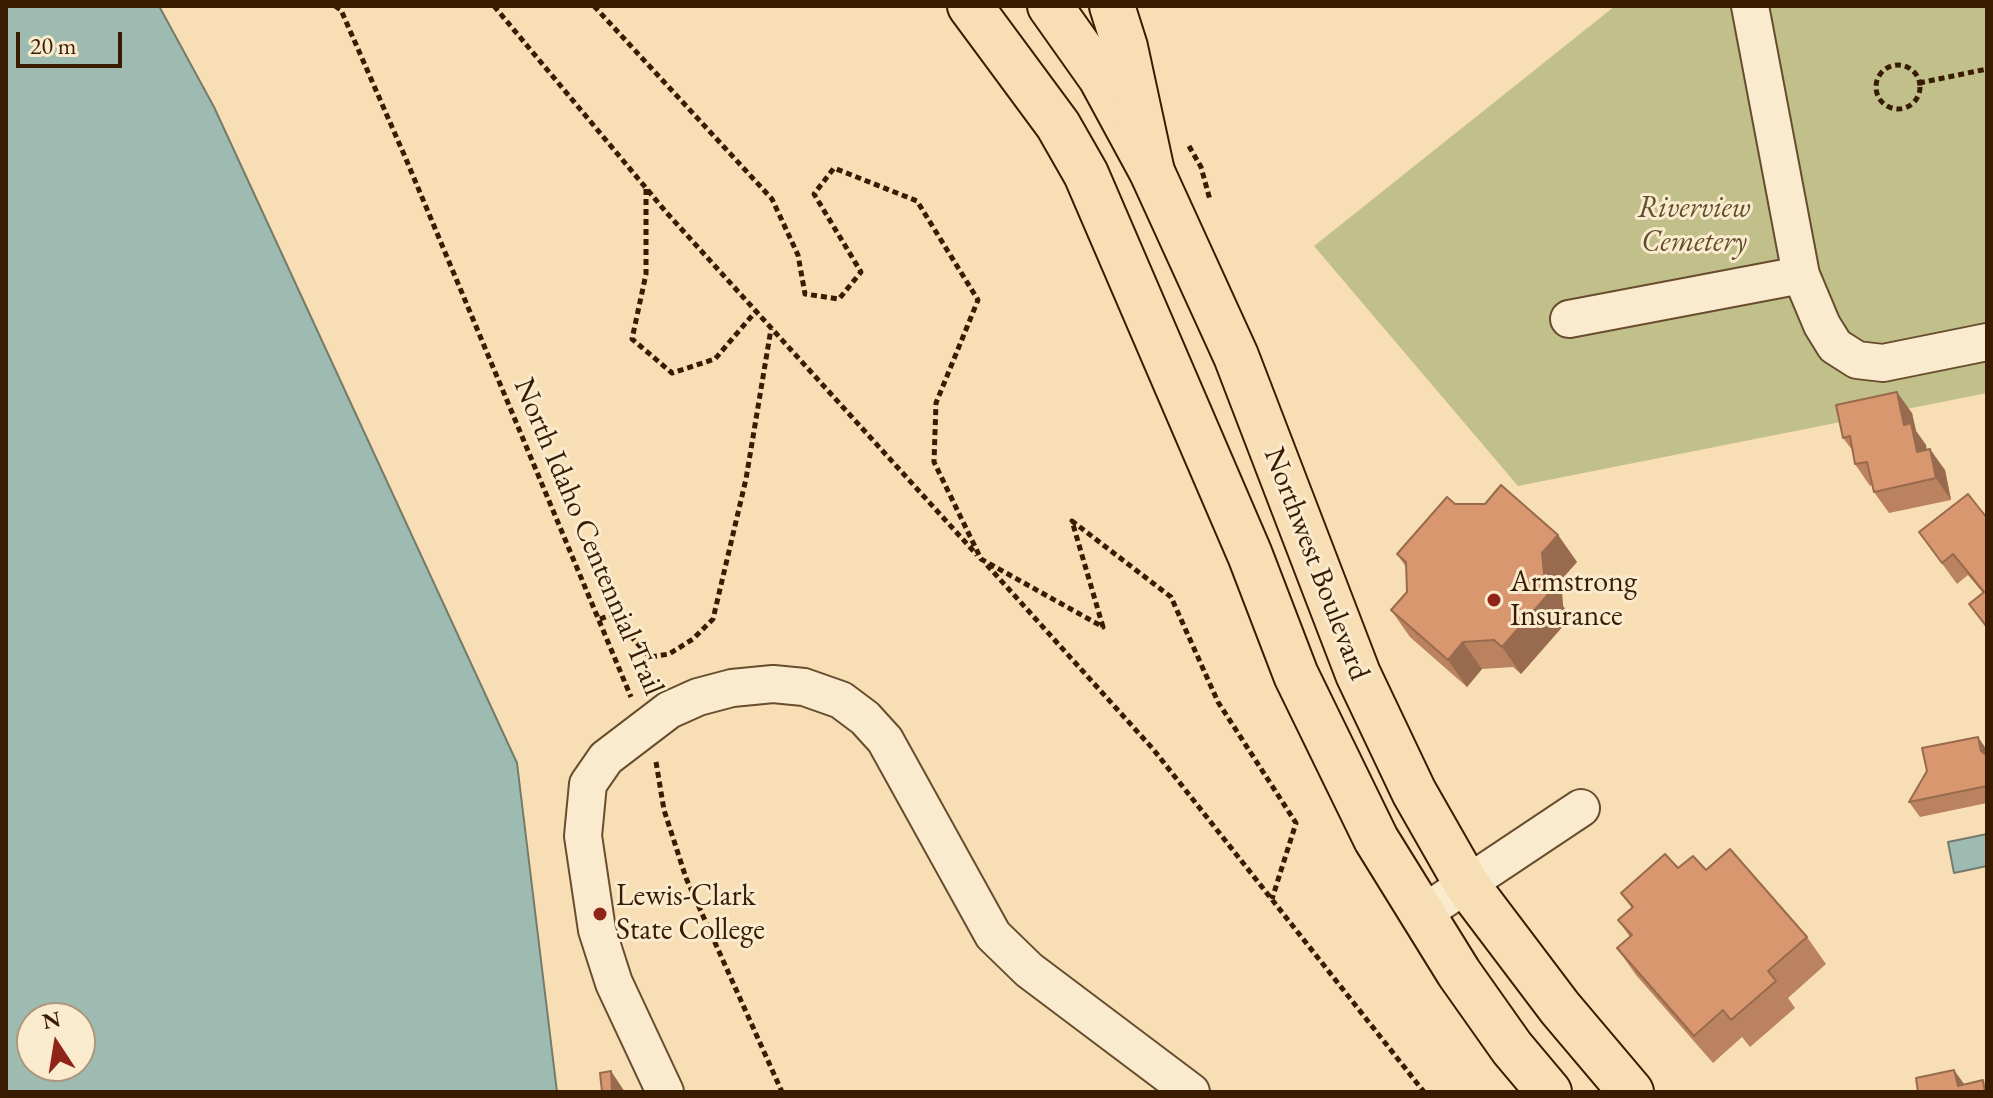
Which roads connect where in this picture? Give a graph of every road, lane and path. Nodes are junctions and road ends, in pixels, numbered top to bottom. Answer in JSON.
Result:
{"nodes":[{"id":1,"x":335,"y":6,"type":"edge"},
{"id":2,"x":494,"y":6,"type":"edge"},
{"id":3,"x":594,"y":6,"type":"edge"},
{"id":4,"x":970,"y":6,"type":"edge"},
{"id":5,"x":1050,"y":6,"type":"edge"},
{"id":6,"x":1112,"y":6,"type":"edge"},
{"id":7,"x":1750,"y":6,"type":"edge"},
{"id":8,"x":1987,"y":69,"type":"edge"},
{"id":9,"x":1919,"y":83,"type":"junction"},
{"id":10,"x":1179,"y":134,"type":"dead end"},
{"id":11,"x":1152,"y":172,"type":"junction"},
{"id":12,"x":646,"y":188,"type":"junction"},
{"id":13,"x":1212,"y":211,"type":"dead end"},
{"id":14,"x":1801,"y":275,"type":"junction"},
{"id":15,"x":756,"y":311,"type":"junction"},
{"id":16,"x":1569,"y":319,"type":"dead end"},
{"id":17,"x":771,"y":328,"type":"junction"},
{"id":18,"x":1987,"y":342,"type":"edge"},
{"id":19,"x":981,"y":559,"type":"junction"},
{"id":20,"x":600,"y":619,"type":"junction"},
{"id":21,"x":643,"y":727,"type":"junction"},
{"id":22,"x":1581,"y":808,"type":"dead end"},
{"id":23,"x":1467,"y":885,"type":"junction"},
{"id":24,"x":1272,"y":899,"type":"junction"},
{"id":25,"x":1422,"y":914,"type":"junction"},
{"id":26,"x":665,"y":1092,"type":"edge"},
{"id":27,"x":782,"y":1092,"type":"edge"},
{"id":28,"x":1191,"y":1092,"type":"edge"},
{"id":29,"x":1424,"y":1092,"type":"edge"},
{"id":30,"x":1549,"y":1092,"type":"edge"},
{"id":31,"x":1631,"y":1092,"type":"edge"}],
"edges":[{"from":1,"to":20,"type":"path","name":"North Idaho Centennial Trail"},
{"from":2,"to":12,"type":"path"},
{"from":3,"to":19,"type":"path"},
{"from":4,"to":25,"type":"main road","name":"Northwest Boulevard"},
{"from":5,"to":11,"type":"main road","name":"Northwest Boulevard"},
{"from":6,"to":11,"type":"main road"},
{"from":7,"to":14,"type":"lane"},
{"from":8,"to":9,"type":"path"},
{"from":9,"to":9,"type":"path"},
{"from":10,"to":13,"type":"path"},
{"from":11,"to":23,"type":"main road","name":"Northwest Boulevard"},
{"from":12,"to":15,"type":"path"},
{"from":12,"to":15,"type":"path"},
{"from":14,"to":16,"type":"lane"},
{"from":14,"to":18,"type":"lane"},
{"from":15,"to":17,"type":"path"},
{"from":17,"to":19,"type":"path"},
{"from":17,"to":20,"type":"path"},
{"from":19,"to":24,"type":"path"},
{"from":19,"to":24,"type":"path"},
{"from":20,"to":21,"type":"path","name":"North Idaho Centennial Trail"},
{"from":21,"to":26,"type":"lane"},
{"from":21,"to":27,"type":"path","name":"North Idaho Centennial Trail"},
{"from":21,"to":28,"type":"lane"},
{"from":22,"to":23,"type":"lane"},
{"from":23,"to":25,"type":"lane"},
{"from":23,"to":31,"type":"main road","name":"Northwest Boulevard"},
{"from":24,"to":29,"type":"path"},
{"from":25,"to":30,"type":"main road","name":"Northwest Boulevard"}]}
